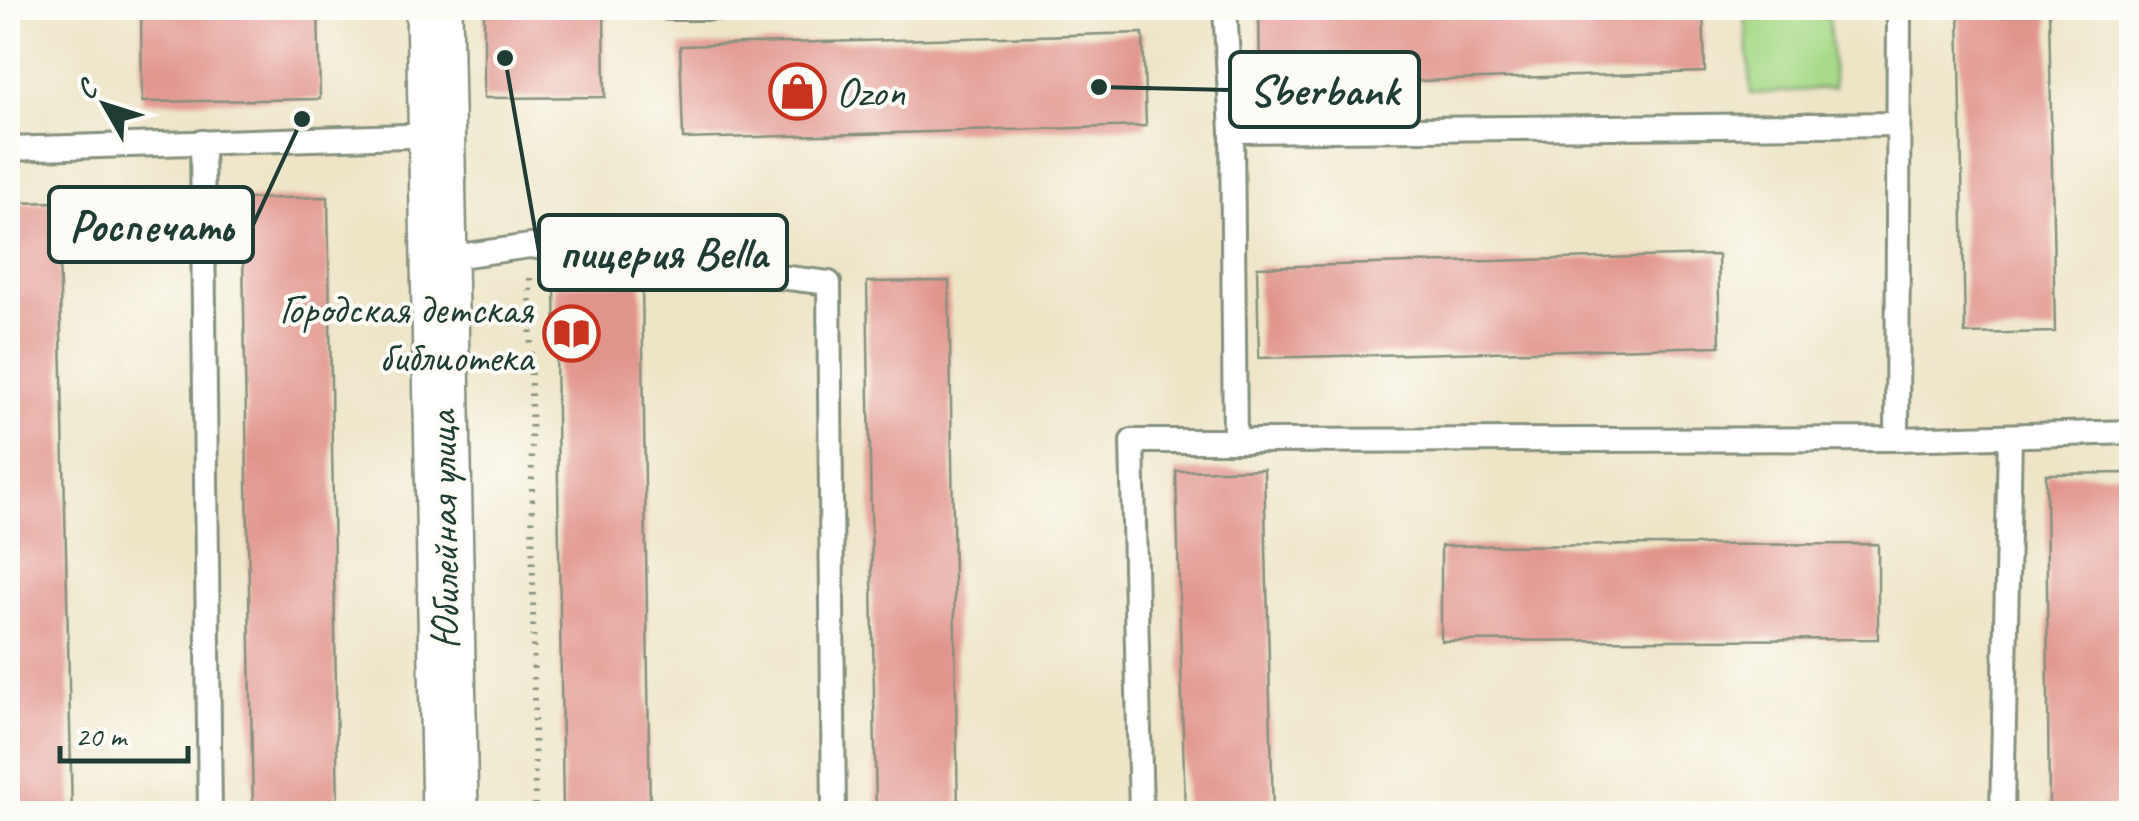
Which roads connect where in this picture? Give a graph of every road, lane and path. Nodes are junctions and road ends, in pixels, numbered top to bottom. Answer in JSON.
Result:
{"nodes":[{"id":1,"x":434,"y":8,"type":"edge"},
{"id":2,"x":668,"y":8,"type":"edge"},
{"id":3,"x":717,"y":8,"type":"edge"},
{"id":4,"x":1225,"y":8,"type":"edge"},
{"id":5,"x":1899,"y":8,"type":"edge"},
{"id":6,"x":1898,"y":124,"type":"junction"},
{"id":7,"x":1232,"y":131,"type":"junction"},
{"id":8,"x":436,"y":135,"type":"junction"},
{"id":9,"x":202,"y":142,"type":"junction"},
{"id":10,"x":8,"y":149,"type":"edge"},
{"id":11,"x":530,"y":246,"type":"junction"},
{"id":12,"x":438,"y":259,"type":"junction"},
{"id":13,"x":2132,"y":432,"type":"edge"},
{"id":14,"x":2010,"y":437,"type":"junction"},
{"id":15,"x":1897,"y":439,"type":"junction"},
{"id":16,"x":1235,"y":441,"type":"junction"},
{"id":17,"x":210,"y":814,"type":"edge"},
{"id":18,"x":450,"y":814,"type":"edge"},
{"id":19,"x":535,"y":814,"type":"edge"},
{"id":20,"x":834,"y":814,"type":"edge"},
{"id":21,"x":1142,"y":814,"type":"edge"},
{"id":22,"x":2002,"y":814,"type":"edge"}],
"edges":[{"from":1,"to":8,"type":"street","name":"Юбилейная улица"},
{"from":2,"to":3,"type":"lane"},
{"from":4,"to":7,"type":"lane"},
{"from":5,"to":6,"type":"lane"},
{"from":6,"to":7,"type":"lane"},
{"from":6,"to":15,"type":"lane"},
{"from":7,"to":16,"type":"lane"},
{"from":8,"to":9,"type":"lane"},
{"from":8,"to":12,"type":"street","name":"Юбилейная улица"},
{"from":9,"to":10,"type":"lane"},
{"from":9,"to":17,"type":"lane"},
{"from":11,"to":12,"type":"lane"},
{"from":11,"to":19,"type":"path"},
{"from":11,"to":20,"type":"lane"},
{"from":12,"to":18,"type":"street","name":"Юбилейная улица"},
{"from":13,"to":14,"type":"lane"},
{"from":14,"to":15,"type":"lane"},
{"from":14,"to":22,"type":"lane"},
{"from":15,"to":16,"type":"lane"},
{"from":16,"to":21,"type":"lane"}]}
